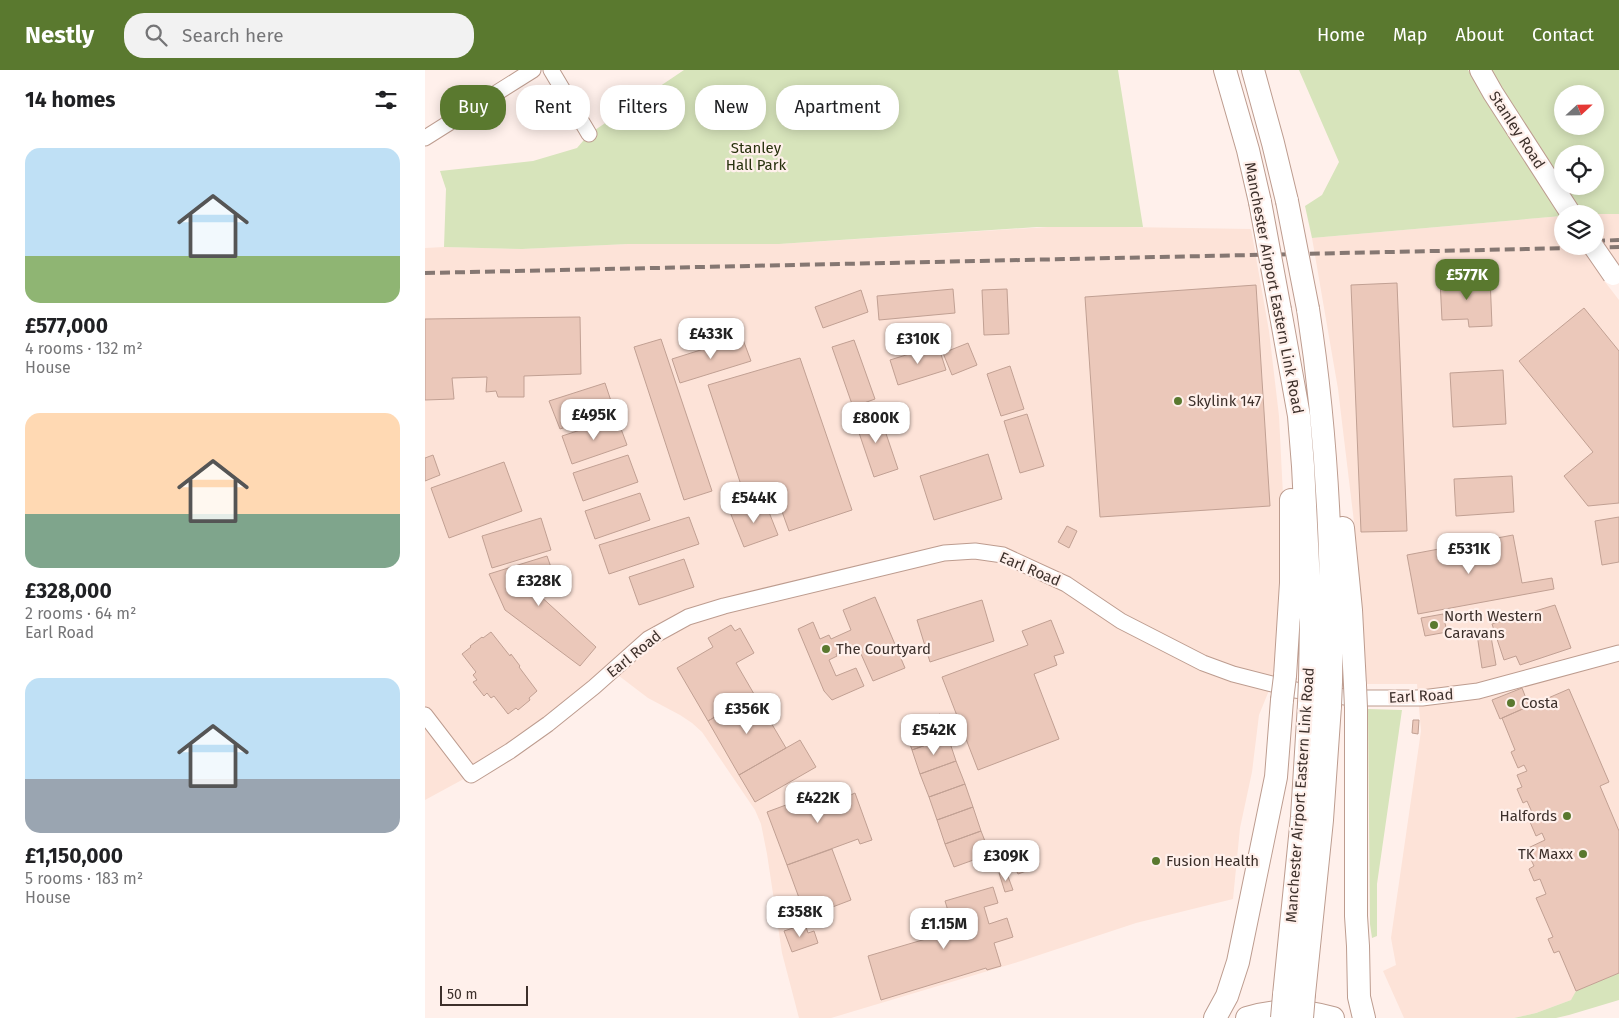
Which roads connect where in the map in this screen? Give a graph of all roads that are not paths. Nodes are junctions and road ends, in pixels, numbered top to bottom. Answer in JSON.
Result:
{"nodes":[{"id":1,"x":533,"y":70,"type":"edge"},
{"id":2,"x":551,"y":70,"type":"edge"},
{"id":3,"x":1225,"y":70,"type":"edge"},
{"id":4,"x":1253,"y":70,"type":"edge"},
{"id":5,"x":1480,"y":70,"type":"edge"},
{"id":6,"x":589,"y":134,"type":"dead end"},
{"id":7,"x":425,"y":138,"type":"edge"},
{"id":8,"x":1565,"y":205,"type":"edge"},
{"id":9,"x":1599,"y":255,"type":"edge"},
{"id":10,"x":1616,"y":279,"type":"edge"},
{"id":11,"x":1309,"y":315,"type":"junction"},
{"id":12,"x":1281,"y":316,"type":"junction"},
{"id":13,"x":1619,"y":653,"type":"edge"},
{"id":14,"x":1320,"y":681,"type":"junction"},
{"id":15,"x":425,"y":715,"type":"edge"},
{"id":16,"x":1294,"y":994,"type":"junction"},
{"id":17,"x":1215,"y":1018,"type":"edge"},
{"id":18,"x":1247,"y":1018,"type":"edge"},
{"id":19,"x":1281,"y":1018,"type":"edge"},
{"id":20,"x":1302,"y":1018,"type":"edge"},
{"id":21,"x":1333,"y":1018,"type":"edge"},
{"id":22,"x":1364,"y":1018,"type":"edge"}],
"edges":[{"from":1,"to":7,"type":"street"},
{"from":2,"to":6,"type":"street"},
{"from":3,"to":12,"type":"highway","name":"Manchester Airport Eastern Link Road","bridge":true},
{"from":4,"to":11,"type":"highway","name":"Manchester Airport Eastern Link Road","bridge":true},
{"from":5,"to":8,"type":"main road","name":"Stanley Road"},
{"from":9,"to":10,"type":"main road","bridge":true},
{"from":11,"to":14,"type":"highway","name":"Manchester Airport Eastern Link Road"},
{"from":11,"to":22,"type":"highway","bridge":true},
{"from":12,"to":14,"type":"highway","name":"Manchester Airport Eastern Link Road"},
{"from":12,"to":17,"type":"highway","bridge":true},
{"from":13,"to":15,"type":"street","name":"Earl Road"},
{"from":14,"to":16,"type":"highway","name":"Manchester Airport Eastern Link Road","bridge":true},
{"from":16,"to":19,"type":"highway","name":"Manchester Airport Eastern Link Road","bridge":true},
{"from":16,"to":20,"type":"highway","name":"Manchester Airport Eastern Link Road","bridge":true},
{"from":18,"to":21,"type":"highway"}]}
